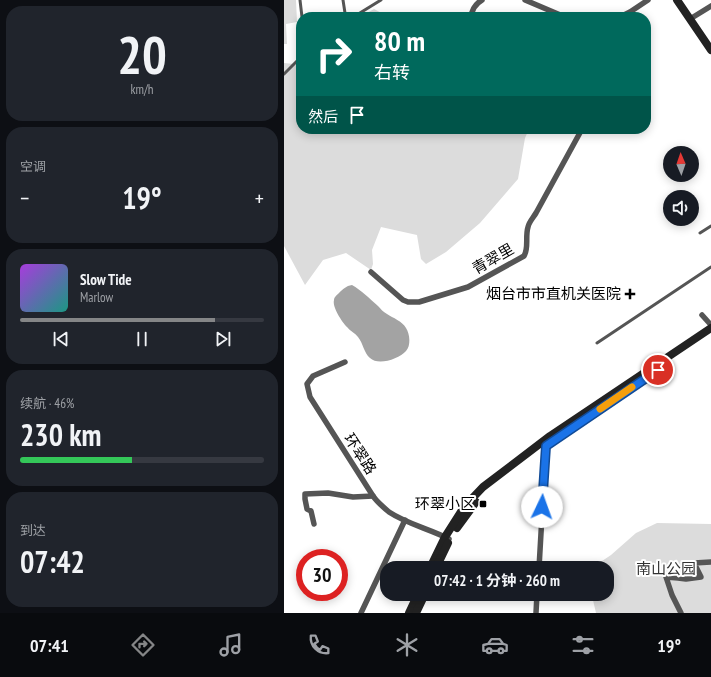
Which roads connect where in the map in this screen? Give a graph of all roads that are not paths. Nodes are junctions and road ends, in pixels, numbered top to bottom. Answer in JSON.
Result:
{"nodes":[{"id":1,"x":300,"y":0,"type":"edge"},
{"id":2,"x":343,"y":0,"type":"edge"},
{"id":3,"x":380,"y":0,"type":"edge"},
{"id":4,"x":482,"y":0,"type":"edge"},
{"id":5,"x":525,"y":0,"type":"edge"},
{"id":6,"x":648,"y":0,"type":"edge"},
{"id":7,"x":677,"y":0,"type":"edge"},
{"id":8,"x":711,"y":6,"type":"edge"},
{"id":9,"x":301,"y":12,"type":"edge"},
{"id":10,"x":345,"y":12,"type":"edge"},
{"id":11,"x":361,"y":12,"type":"edge"},
{"id":12,"x":472,"y":12,"type":"edge"},
{"id":13,"x":553,"y":12,"type":"edge"},
{"id":14,"x":630,"y":12,"type":"edge"},
{"id":15,"x":690,"y":19,"type":"junction"},
{"id":16,"x":711,"y":50,"type":"edge"},
{"id":17,"x":296,"y":62,"type":"edge"},
{"id":18,"x":284,"y":74,"type":"edge"},
{"id":19,"x":579,"y":134,"type":"edge"},
{"id":20,"x":711,"y":226,"type":"edge"},
{"id":21,"x":700,"y":233,"type":"dead end"},
{"id":22,"x":711,"y":267,"type":"edge"},
{"id":23,"x":372,"y":272,"type":"dead end"},
{"id":24,"x":702,"y":315,"type":"dead end"},
{"id":25,"x":711,"y":326,"type":"edge"},
{"id":26,"x":711,"y":334,"type":"edge"},
{"id":27,"x":596,"y":343,"type":"dead end"},
{"id":28,"x":345,"y":362,"type":"dead end"},
{"id":29,"x":544,"y":444,"type":"junction"},
{"id":30,"x":373,"y":496,"type":"junction"},
{"id":31,"x":405,"y":520,"type":"junction"},
{"id":32,"x":314,"y":524,"type":"dead end"},
{"id":33,"x":447,"y":538,"type":"junction"},
{"id":34,"x":434,"y":561,"type":"edge"},
{"id":35,"x":439,"y":561,"type":"edge"},
{"id":36,"x":539,"y":561,"type":"edge"},
{"id":37,"x":711,"y":562,"type":"edge"},
{"id":38,"x":415,"y":601,"type":"edge"},
{"id":39,"x":422,"y":601,"type":"edge"},
{"id":40,"x":537,"y":601,"type":"edge"},
{"id":41,"x":361,"y":613,"type":"edge"},
{"id":42,"x":409,"y":613,"type":"edge"},
{"id":43,"x":416,"y":613,"type":"edge"},
{"id":44,"x":536,"y":613,"type":"edge"},
{"id":45,"x":681,"y":613,"type":"edge"}],
"edges":[{"from":1,"to":9,"type":"lane"},
{"from":2,"to":10,"type":"lane"},
{"from":3,"to":11,"type":"lane"},
{"from":4,"to":12,"type":"street"},
{"from":5,"to":13,"type":"street"},
{"from":6,"to":14,"type":"street"},
{"from":7,"to":15,"type":"main road"},
{"from":8,"to":15,"type":"street"},
{"from":15,"to":16,"type":"main road"},
{"from":17,"to":18,"type":"lane"},
{"from":19,"to":23,"type":"street","name":"青翠里"},
{"from":20,"to":21,"type":"lane"},
{"from":22,"to":27,"type":"lane"},
{"from":24,"to":25,"type":"street"},
{"from":25,"to":29,"type":"main road"},
{"from":26,"to":29,"type":"main road"},
{"from":28,"to":30,"type":"street","name":"环翠路"},
{"from":29,"to":33,"type":"main road"},
{"from":29,"to":36,"type":"street"},
{"from":30,"to":31,"type":"street","name":"环翠路"},
{"from":30,"to":32,"type":"street"},
{"from":31,"to":33,"type":"street","name":"环翠路"},
{"from":31,"to":41,"type":"street"},
{"from":33,"to":34,"type":"main road"},
{"from":33,"to":35,"type":"main road"},
{"from":37,"to":45,"type":"street"},
{"from":38,"to":42,"type":"main road"},
{"from":39,"to":43,"type":"main road"},
{"from":40,"to":44,"type":"street"}]}
